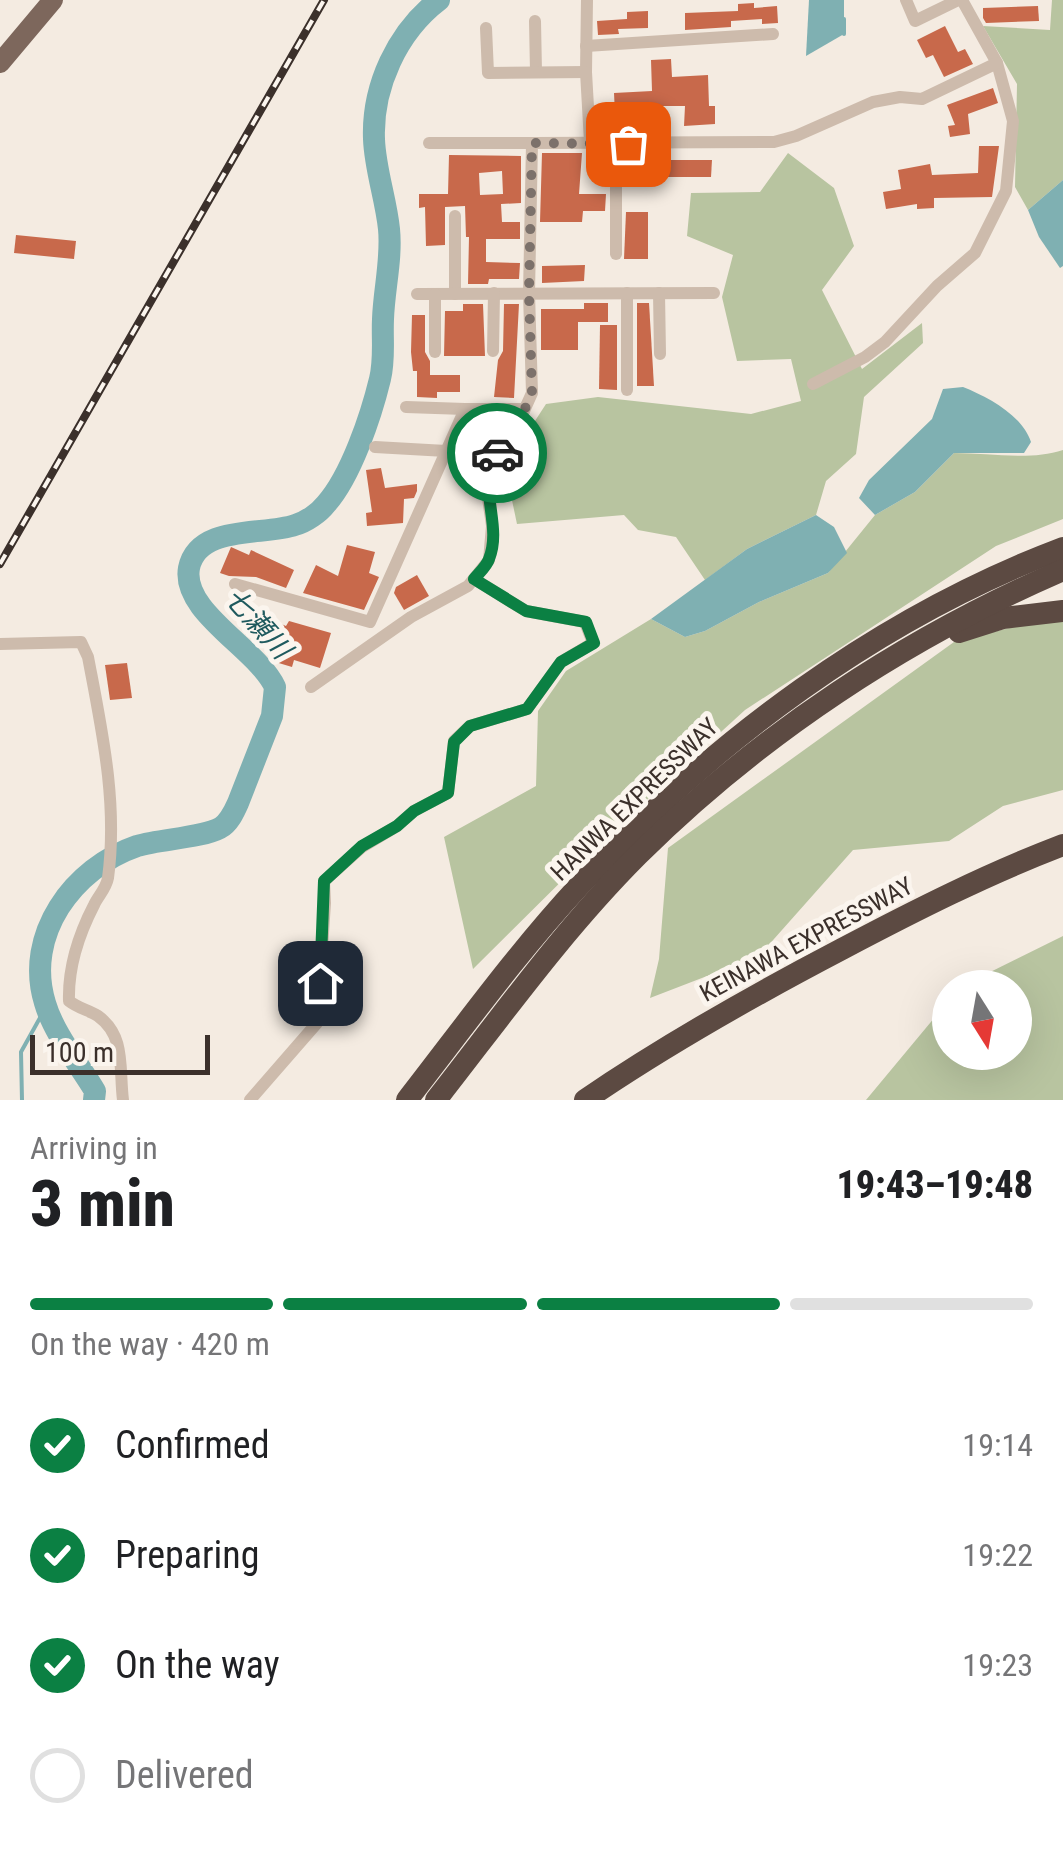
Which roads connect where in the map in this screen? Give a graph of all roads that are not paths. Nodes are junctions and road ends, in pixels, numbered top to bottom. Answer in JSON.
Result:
{"nodes":[{"id":1,"x":53,"y":0,"type":"edge"},
{"id":2,"x":587,"y":0,"type":"edge"},
{"id":3,"x":906,"y":0,"type":"edge"},
{"id":4,"x":960,"y":0,"type":"edge"},
{"id":5,"x":534,"y":22,"type":"dead end"},
{"id":6,"x":486,"y":28,"type":"dead end"},
{"id":7,"x":772,"y":34,"type":"dead end"},
{"id":8,"x":586,"y":46,"type":"junction"},
{"id":9,"x":0,"y":63,"type":"edge"},
{"id":10,"x":997,"y":63,"type":"junction"},
{"id":11,"x":536,"y":72,"type":"junction"},
{"id":12,"x":586,"y":72,"type":"junction"},
{"id":13,"x":590,"y":142,"type":"junction"},
{"id":14,"x":429,"y":143,"type":"dead end"},
{"id":15,"x":532,"y":143,"type":"junction"},
{"id":16,"x":616,"y":144,"type":"junction"},
{"id":17,"x":455,"y":216,"type":"dead end"},
{"id":18,"x":616,"y":254,"type":"dead end"},
{"id":19,"x":494,"y":293,"type":"junction"},
{"id":20,"x":529,"y":293,"type":"junction"},
{"id":21,"x":626,"y":293,"type":"junction"},
{"id":22,"x":659,"y":293,"type":"junction"},
{"id":23,"x":714,"y":293,"type":"dead end"},
{"id":24,"x":417,"y":294,"type":"dead end"},
{"id":25,"x":435,"y":294,"type":"junction"},
{"id":26,"x":455,"y":294,"type":"junction"},
{"id":27,"x":493,"y":351,"type":"dead end"},
{"id":28,"x":435,"y":352,"type":"dead end"},
{"id":29,"x":660,"y":354,"type":"dead end"},
{"id":30,"x":813,"y":384,"type":"dead end"},
{"id":31,"x":627,"y":390,"type":"dead end"},
{"id":32,"x":406,"y":407,"type":"dead end"},
{"id":33,"x":465,"y":409,"type":"junction"},
{"id":34,"x":523,"y":409,"type":"junction"},
{"id":35,"x":374,"y":447,"type":"dead end"},
{"id":36,"x":446,"y":451,"type":"junction"},
{"id":37,"x":1063,"y":536,"type":"edge"},
{"id":38,"x":1063,"y":548,"type":"edge"},
{"id":39,"x":1063,"y":570,"type":"edge"},
{"id":40,"x":474,"y":579,"type":"junction"},
{"id":41,"x":235,"y":584,"type":"dead end"},
{"id":42,"x":931,"y":610,"type":"junction"},
{"id":43,"x":1063,"y":611,"type":"edge"},
{"id":44,"x":0,"y":644,"type":"edge"},
{"id":45,"x":311,"y":687,"type":"dead end"},
{"id":46,"x":692,"y":804,"type":"junction"},
{"id":47,"x":1063,"y":845,"type":"edge"},
{"id":48,"x":1063,"y":860,"type":"edge"},
{"id":49,"x":123,"y":1100,"type":"edge"},
{"id":50,"x":250,"y":1100,"type":"edge"},
{"id":51,"x":407,"y":1100,"type":"edge"},
{"id":52,"x":436,"y":1100,"type":"edge"},
{"id":53,"x":585,"y":1100,"type":"edge"},
{"id":54,"x":609,"y":1100,"type":"edge"}],
"edges":[{"from":1,"to":9,"type":"main road"},
{"from":2,"to":8,"type":"street"},
{"from":3,"to":4,"type":"street"},
{"from":4,"to":10,"type":"street"},
{"from":5,"to":11,"type":"street"},
{"from":6,"to":11,"type":"street"},
{"from":7,"to":8,"type":"street"},
{"from":8,"to":12,"type":"street"},
{"from":10,"to":16,"type":"street"},
{"from":10,"to":30,"type":"street"},
{"from":11,"to":12,"type":"street"},
{"from":12,"to":13,"type":"street"},
{"from":13,"to":15,"type":"street"},
{"from":13,"to":16,"type":"street"},
{"from":14,"to":15,"type":"street"},
{"from":15,"to":20,"type":"street"},
{"from":16,"to":18,"type":"street"},
{"from":17,"to":26,"type":"street"},
{"from":19,"to":20,"type":"street"},
{"from":19,"to":26,"type":"street"},
{"from":19,"to":27,"type":"street"},
{"from":20,"to":21,"type":"street"},
{"from":20,"to":34,"type":"street"},
{"from":21,"to":22,"type":"street"},
{"from":21,"to":31,"type":"street"},
{"from":22,"to":23,"type":"street"},
{"from":22,"to":29,"type":"street"},
{"from":24,"to":25,"type":"street"},
{"from":25,"to":26,"type":"street"},
{"from":25,"to":28,"type":"street"},
{"from":32,"to":33,"type":"street"},
{"from":33,"to":34,"type":"street"},
{"from":33,"to":36,"type":"street"},
{"from":34,"to":40,"type":"street"},
{"from":35,"to":36,"type":"street"},
{"from":36,"to":41,"type":"street"},
{"from":37,"to":42,"type":"highway"},
{"from":38,"to":42,"type":"highway","name":"HANWA EXPRESSWAY"},
{"from":39,"to":46,"type":"highway","name":"HANWA EXPRESSWAY"},
{"from":40,"to":45,"type":"street"},
{"from":40,"to":50,"type":"street"},
{"from":42,"to":51,"type":"highway","name":"HANWA EXPRESSWAY"},
{"from":43,"to":46,"type":"highway"},
{"from":44,"to":49,"type":"street"},
{"from":46,"to":52,"type":"highway","name":"HANWA EXPRESSWAY"},
{"from":47,"to":53,"type":"highway","name":"KEINAWA EXPRESSWAY"},
{"from":48,"to":54,"type":"highway","name":"KEINAWA EXPRESSWAY"}]}
